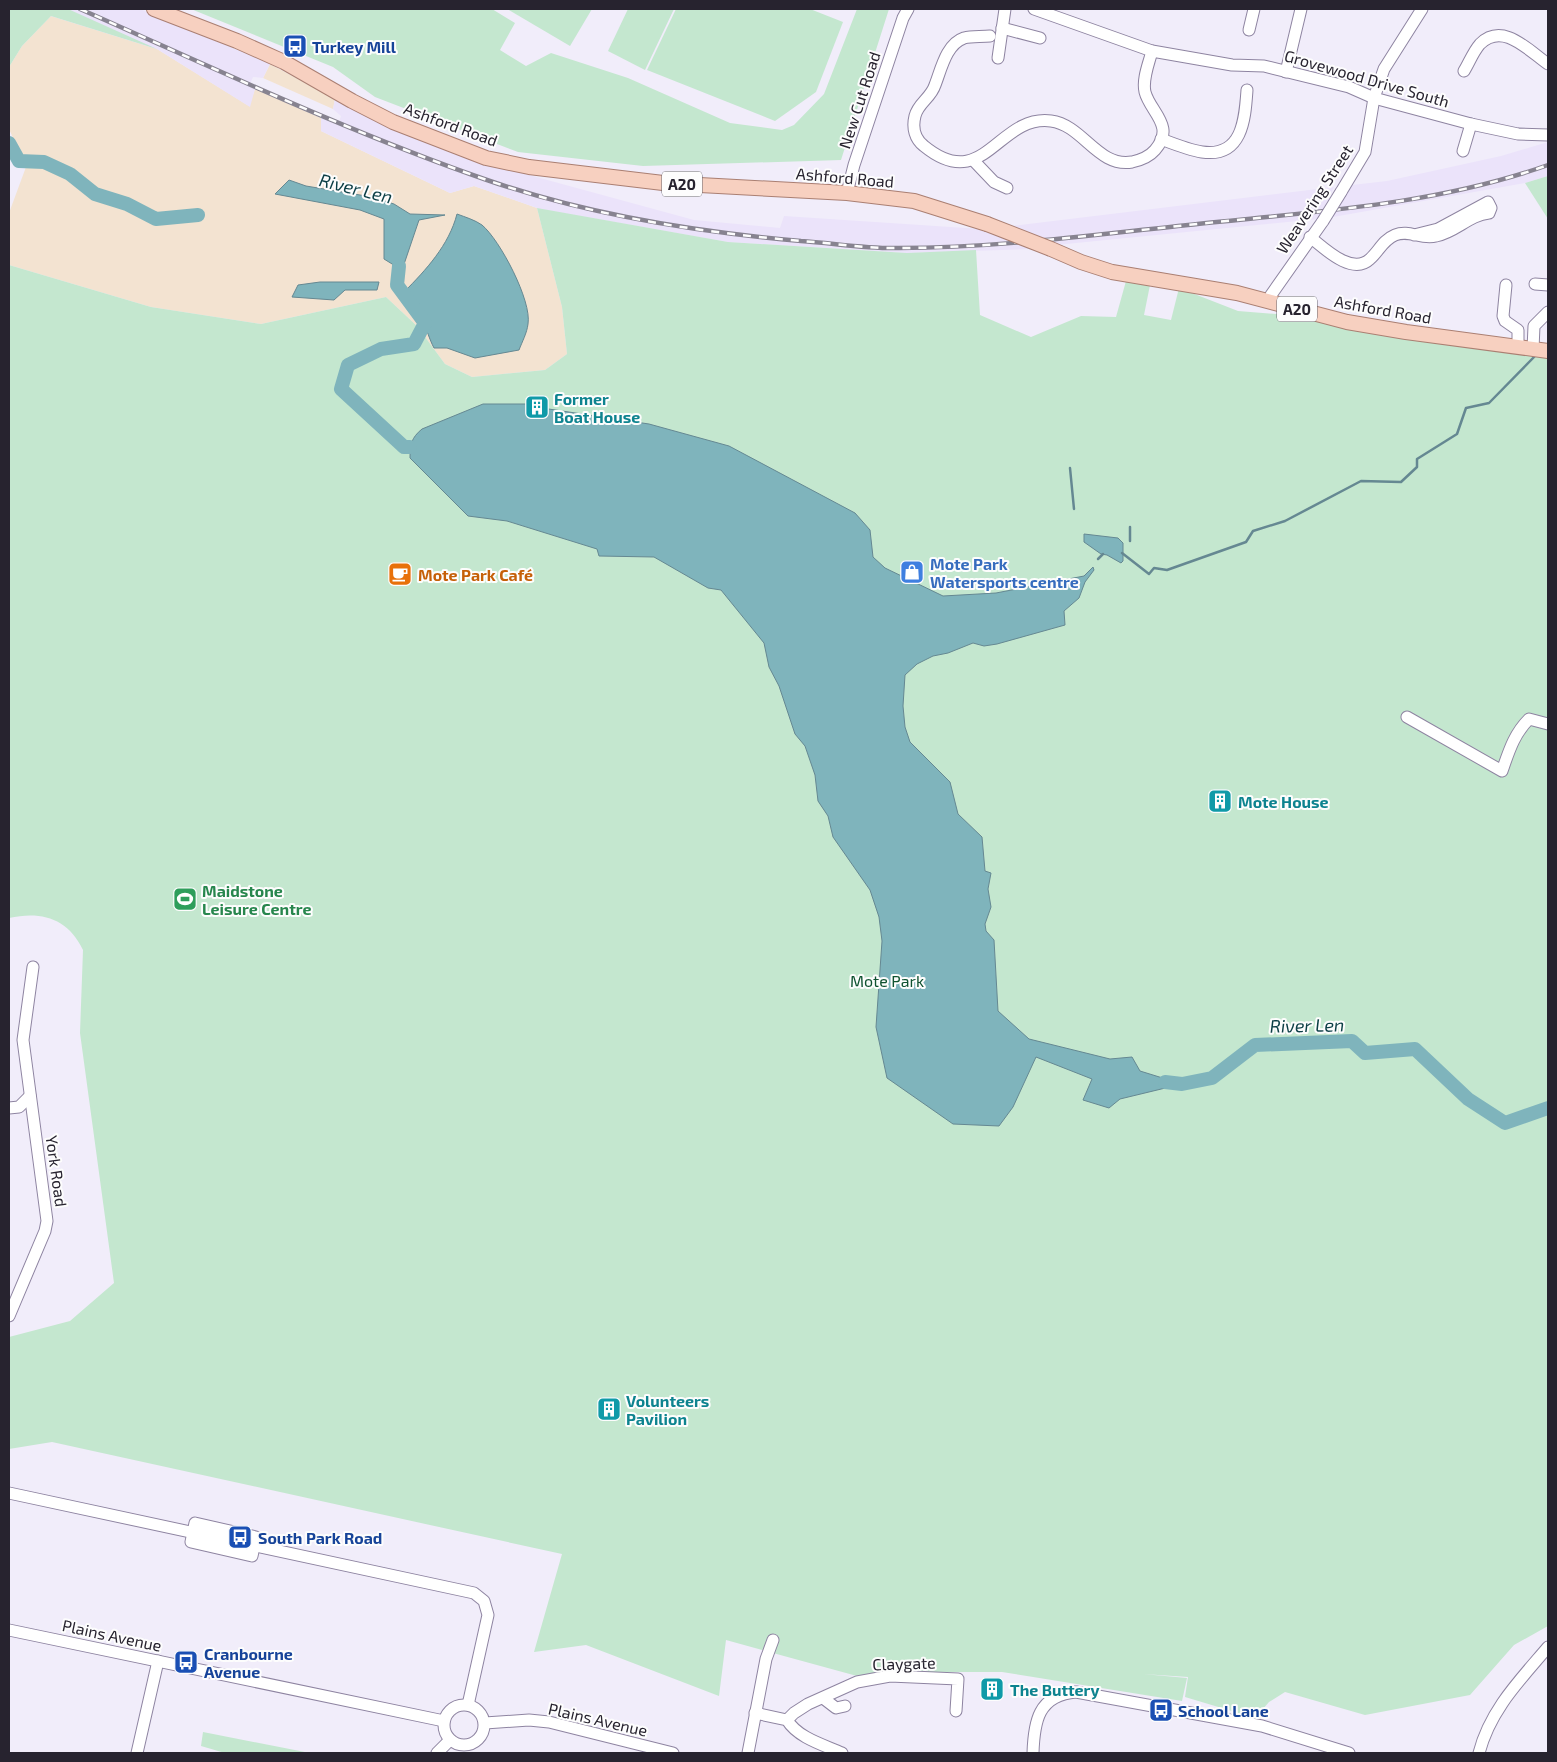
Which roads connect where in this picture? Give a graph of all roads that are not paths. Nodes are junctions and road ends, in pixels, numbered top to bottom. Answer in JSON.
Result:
{"nodes":[{"id":1,"x":154,"y":9,"type":"edge"},
{"id":2,"x":1005,"y":9,"type":"edge"},
{"id":3,"x":1034,"y":9,"type":"edge"},
{"id":4,"x":1301,"y":9,"type":"edge"},
{"id":5,"x":1422,"y":9,"type":"edge"},
{"id":6,"x":904,"y":12,"type":"edge"},
{"id":7,"x":1002,"y":28,"type":"junction"},
{"id":8,"x":990,"y":36,"type":"dead end"},
{"id":9,"x":1040,"y":38,"type":"dead end"},
{"id":10,"x":1152,"y":51,"type":"junction"},
{"id":11,"x":998,"y":58,"type":"dead end"},
{"id":12,"x":1548,"y":64,"type":"edge"},
{"id":13,"x":1469,"y":69,"type":"dead end"},
{"id":14,"x":1286,"y":72,"type":"junction"},
{"id":15,"x":1248,"y":88,"type":"dead end"},
{"id":16,"x":1374,"y":98,"type":"junction"},
{"id":17,"x":1471,"y":124,"type":"junction"},
{"id":18,"x":1548,"y":135,"type":"edge"},
{"id":19,"x":1161,"y":140,"type":"junction"},
{"id":20,"x":1463,"y":150,"type":"dead end"},
{"id":21,"x":974,"y":161,"type":"junction"},
{"id":22,"x":1007,"y":188,"type":"dead end"},
{"id":23,"x":847,"y":193,"type":"junction"},
{"id":24,"x":1414,"y":235,"type":"junction"},
{"id":25,"x":1310,"y":237,"type":"junction"},
{"id":26,"x":1535,"y":284,"type":"dead end"},
{"id":27,"x":1506,"y":285,"type":"dead end"},
{"id":28,"x":1548,"y":286,"type":"edge"},
{"id":29,"x":1271,"y":294,"type":"dead end"},
{"id":30,"x":1546,"y":317,"type":"edge"},
{"id":31,"x":1518,"y":346,"type":"junction"},
{"id":32,"x":1533,"y":349,"type":"junction"},
{"id":33,"x":1548,"y":351,"type":"edge"},
{"id":34,"x":1407,"y":716,"type":"dead end"},
{"id":35,"x":1548,"y":724,"type":"edge"},
{"id":36,"x":33,"y":967,"type":"dead end"},
{"id":37,"x":30,"y":1096,"type":"junction"},
{"id":38,"x":14,"y":1108,"type":"edge"},
{"id":39,"x":32,"y":1113,"type":"junction"},
{"id":40,"x":9,"y":1316,"type":"edge"},
{"id":41,"x":9,"y":1494,"type":"edge"},
{"id":42,"x":9,"y":1630,"type":"edge"},
{"id":43,"x":773,"y":1640,"type":"dead end"},
{"id":44,"x":1548,"y":1647,"type":"edge"},
{"id":45,"x":158,"y":1661,"type":"junction"},
{"id":46,"x":823,"y":1698,"type":"junction"},
{"id":47,"x":468,"y":1705,"type":"junction"},
{"id":48,"x":845,"y":1706,"type":"dead end"},
{"id":49,"x":956,"y":1711,"type":"dead end"},
{"id":50,"x":755,"y":1712,"type":"junction"},
{"id":51,"x":787,"y":1720,"type":"junction"},
{"id":52,"x":444,"y":1722,"type":"junction"},
{"id":53,"x":485,"y":1723,"type":"junction"},
{"id":54,"x":450,"y":1740,"type":"junction"},
{"id":55,"x":474,"y":1749,"type":"edge"},
{"id":56,"x":137,"y":1753,"type":"edge"},
{"id":57,"x":436,"y":1753,"type":"edge"},
{"id":58,"x":673,"y":1753,"type":"edge"},
{"id":59,"x":748,"y":1753,"type":"edge"},
{"id":60,"x":842,"y":1753,"type":"edge"},
{"id":61,"x":1033,"y":1753,"type":"edge"},
{"id":62,"x":1349,"y":1753,"type":"edge"},
{"id":63,"x":1479,"y":1753,"type":"edge"}],
"edges":[{"from":1,"to":23,"type":"main road","name":"Ashford Road","number":"A20"},
{"from":2,"to":7,"type":"street"},
{"from":3,"to":10,"type":"street","name":"Grovewood Drive South"},
{"from":4,"to":14,"type":"street"},
{"from":5,"to":16,"type":"street","name":"Weavering Street"},
{"from":6,"to":23,"type":"street","name":"New Cut Road"},
{"from":7,"to":9,"type":"street"},
{"from":7,"to":11,"type":"street"},
{"from":8,"to":21,"type":"street"},
{"from":10,"to":14,"type":"street","name":"Grovewood Drive South"},
{"from":10,"to":19,"type":"street"},
{"from":12,"to":13,"type":"street"},
{"from":14,"to":16,"type":"street","name":"Grovewood Drive South"},
{"from":15,"to":19,"type":"street"},
{"from":16,"to":17,"type":"street","name":"Grovewood Drive South"},
{"from":16,"to":25,"type":"street","name":"Weavering Street","bridge":true},
{"from":17,"to":18,"type":"street","name":"Grovewood Drive South"},
{"from":17,"to":20,"type":"street"},
{"from":19,"to":21,"type":"street"},
{"from":21,"to":22,"type":"street"},
{"from":23,"to":31,"type":"main road","name":"Ashford Road","number":"A20","bridge":true},
{"from":24,"to":24,"type":"street"},
{"from":24,"to":25,"type":"street"},
{"from":25,"to":29,"type":"street","name":"Weavering Street"},
{"from":26,"to":28,"type":"street"},
{"from":27,"to":31,"type":"street"},
{"from":30,"to":32,"type":"street"},
{"from":31,"to":32,"type":"main road","name":"Ashford Road","number":"A20"},
{"from":32,"to":33,"type":"main road","name":"Ashford Road","number":"A20"},
{"from":34,"to":35,"type":"street"},
{"from":36,"to":37,"type":"street","name":"York Road"},
{"from":37,"to":38,"type":"street"},
{"from":37,"to":39,"type":"street","name":"York Road"},
{"from":38,"to":39,"type":"street"},
{"from":39,"to":40,"type":"street","name":"York Road"},
{"from":41,"to":47,"type":"street"},
{"from":42,"to":45,"type":"street","name":"Plains Avenue"},
{"from":43,"to":50,"type":"street"},
{"from":44,"to":63,"type":"street"},
{"from":45,"to":52,"type":"street","name":"Plains Avenue"},
{"from":45,"to":56,"type":"street"},
{"from":46,"to":48,"type":"street"},
{"from":46,"to":49,"type":"street","name":"Claygate"},
{"from":46,"to":51,"type":"street","name":"Claygate"},
{"from":47,"to":52,"type":"street"},
{"from":47,"to":53,"type":"street"},
{"from":50,"to":51,"type":"street"},
{"from":50,"to":59,"type":"street"},
{"from":51,"to":60,"type":"street"},
{"from":52,"to":54,"type":"street"},
{"from":53,"to":55,"type":"street"},
{"from":53,"to":58,"type":"street","name":"Plains Avenue"},
{"from":54,"to":55,"type":"street"},
{"from":54,"to":57,"type":"street"},
{"from":61,"to":62,"type":"street"}]}
